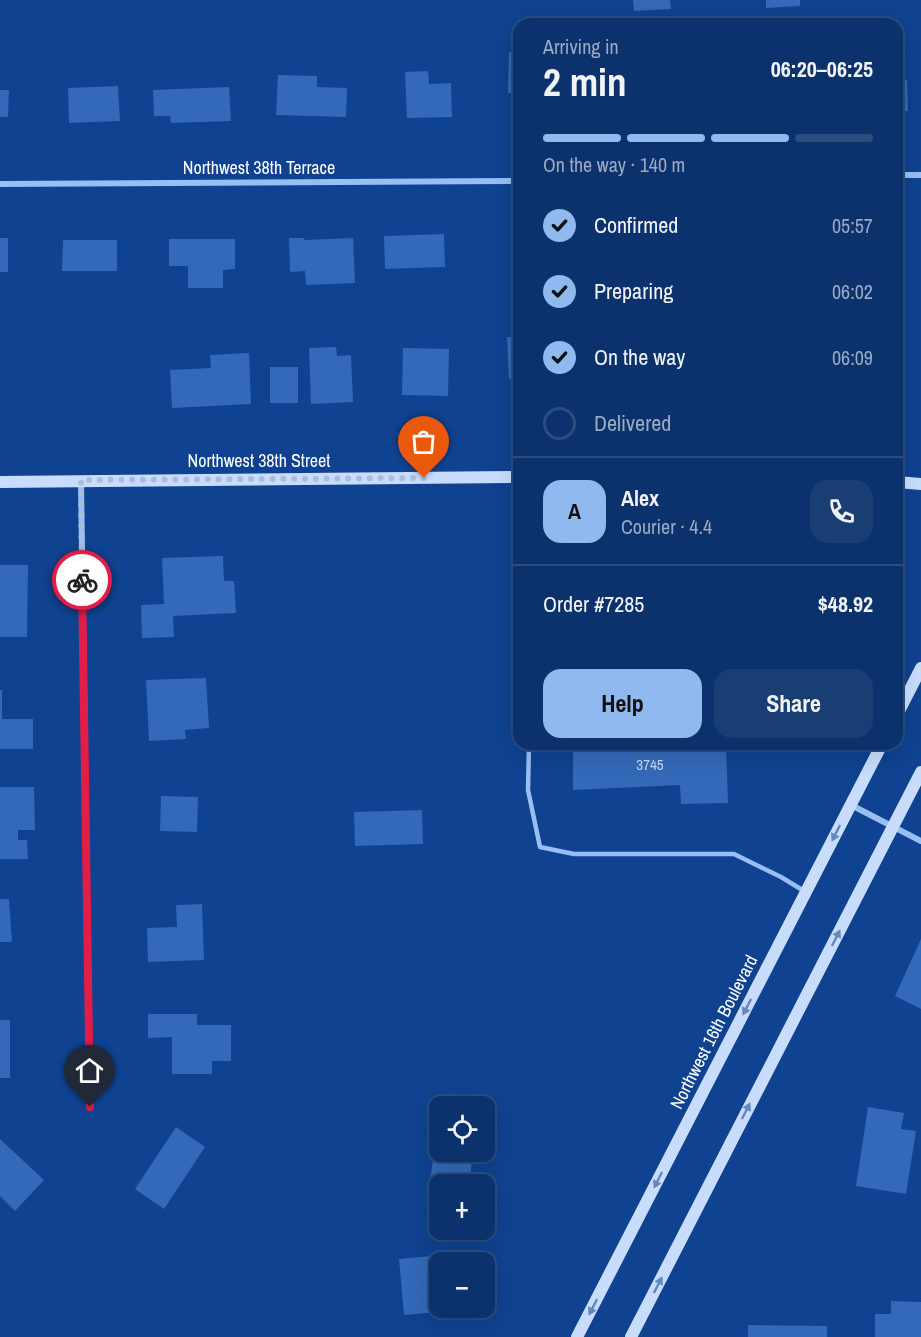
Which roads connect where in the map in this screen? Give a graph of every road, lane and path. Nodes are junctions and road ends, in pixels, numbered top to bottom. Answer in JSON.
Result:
{"nodes":[{"id":1,"x":921,"y":175,"type":"edge"},
{"id":2,"x":903,"y":176,"type":"edge"},
{"id":3,"x":513,"y":181,"type":"edge"},
{"id":4,"x":0,"y":184,"type":"edge"},
{"id":5,"x":513,"y":477,"type":"edge"},
{"id":6,"x":81,"y":480,"type":"junction"},
{"id":7,"x":0,"y":482,"type":"edge"},
{"id":8,"x":903,"y":482,"type":"edge"},
{"id":9,"x":921,"y":484,"type":"edge"},
{"id":10,"x":921,"y":668,"type":"edge"},
{"id":11,"x":903,"y":703,"type":"edge"},
{"id":12,"x":529,"y":750,"type":"edge"},
{"id":13,"x":879,"y":750,"type":"edge"},
{"id":14,"x":921,"y":772,"type":"edge"},
{"id":15,"x":851,"y":805,"type":"junction"},
{"id":16,"x":892,"y":827,"type":"junction"},
{"id":17,"x":921,"y":842,"type":"edge"},
{"id":18,"x":806,"y":893,"type":"junction"},
{"id":19,"x":90,"y":1107,"type":"dead end"},
{"id":20,"x":577,"y":1337,"type":"edge"},
{"id":21,"x":631,"y":1337,"type":"edge"}],
"edges":[{"from":1,"to":2,"type":"street"},
{"from":3,"to":4,"type":"street","name":"Northwest 38th Terrace"},
{"from":5,"to":6,"type":"main road","name":"Northwest 38th Street"},
{"from":6,"to":7,"type":"main road","name":"Northwest 38th Street"},
{"from":6,"to":19,"type":"street"},
{"from":8,"to":9,"type":"main road"},
{"from":10,"to":11,"type":"main road"},
{"from":12,"to":18,"type":"lane"},
{"from":13,"to":15,"type":"main road","name":"Northwest 16th Boulevard"},
{"from":14,"to":16,"type":"main road"},
{"from":15,"to":16,"type":"street"},
{"from":15,"to":18,"type":"main road","name":"Northwest 16th Boulevard","one_way":true},
{"from":16,"to":17,"type":"street"},
{"from":21,"to":16,"type":"main road","one_way":true},
{"from":18,"to":20,"type":"main road","name":"Northwest 16th Boulevard","one_way":true}]}
